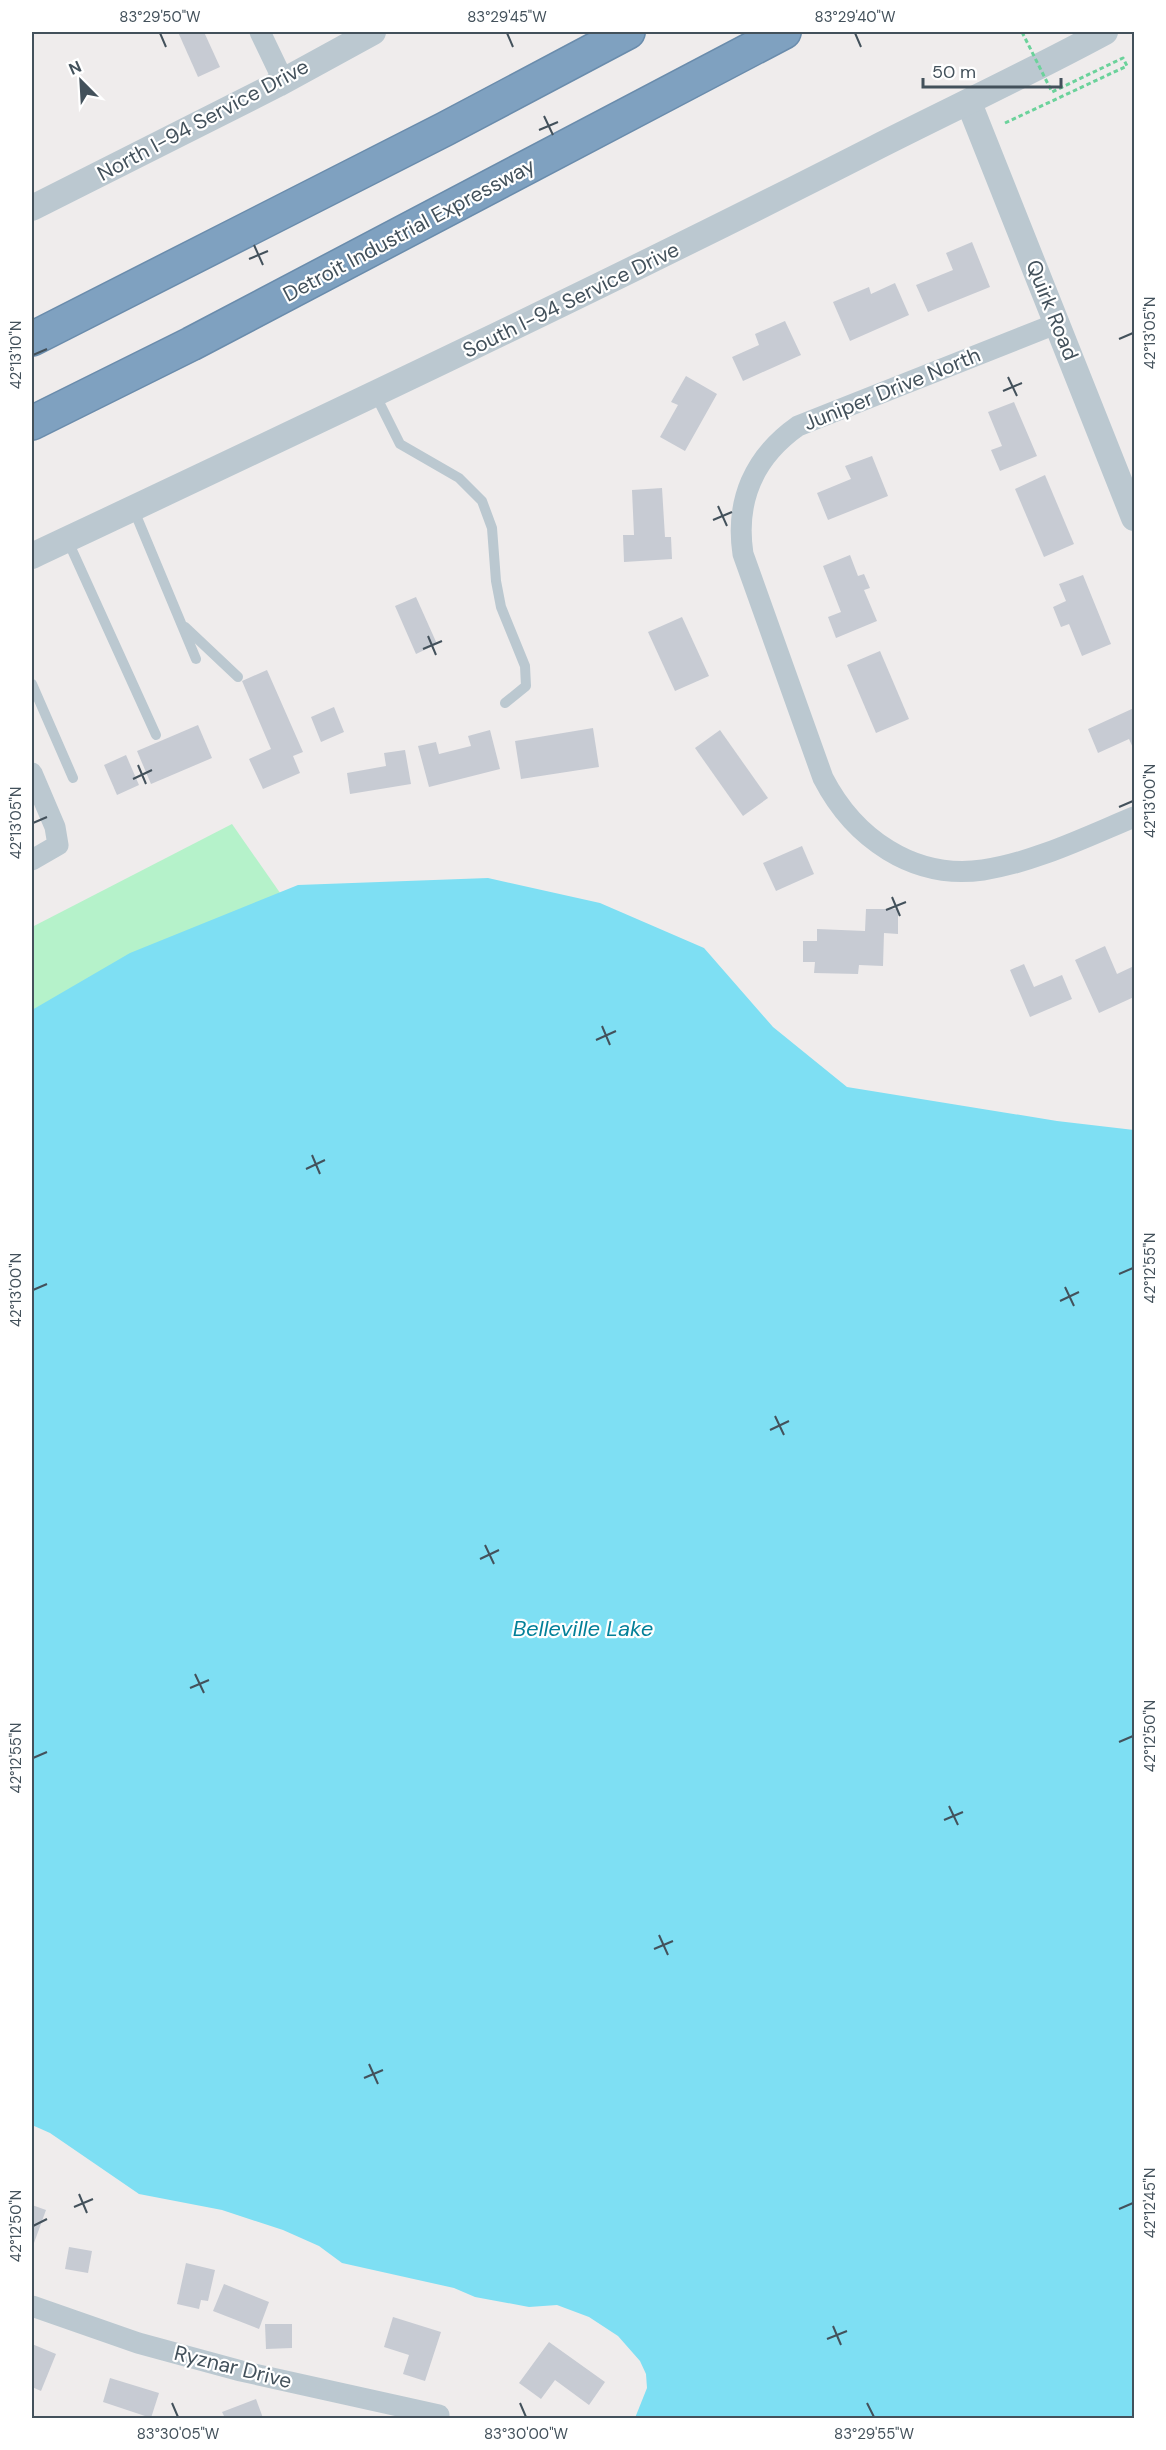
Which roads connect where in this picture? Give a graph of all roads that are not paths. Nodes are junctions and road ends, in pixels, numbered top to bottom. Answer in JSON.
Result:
{"nodes":[{"id":1,"x":260,"y":32,"type":"edge"},
{"id":2,"x":373,"y":32,"type":"edge"},
{"id":3,"x":582,"y":32,"type":"edge"},
{"id":4,"x":628,"y":32,"type":"edge"},
{"id":5,"x":784,"y":32,"type":"edge"},
{"id":6,"x":1105,"y":32,"type":"edge"},
{"id":7,"x":283,"y":80,"type":"junction"},
{"id":8,"x":969,"y":103,"type":"junction"},
{"id":9,"x":32,"y":208,"type":"edge"},
{"id":10,"x":32,"y":315,"type":"edge"},
{"id":11,"x":1058,"y":323,"type":"junction"},
{"id":12,"x":32,"y":339,"type":"edge"},
{"id":13,"x":375,"y":394,"type":"junction"},
{"id":14,"x":32,"y":423,"type":"edge"},
{"id":15,"x":133,"y":508,"type":"junction"},
{"id":16,"x":1134,"y":518,"type":"edge"},
{"id":17,"x":67,"y":539,"type":"junction"},
{"id":18,"x":32,"y":556,"type":"edge"},
{"id":19,"x":180,"y":622,"type":"junction"},
{"id":20,"x":196,"y":659,"type":"dead end"},
{"id":21,"x":238,"y":677,"type":"dead end"},
{"id":22,"x":32,"y":684,"type":"edge"},
{"id":23,"x":505,"y":703,"type":"dead end"},
{"id":24,"x":156,"y":735,"type":"dead end"},
{"id":25,"x":32,"y":773,"type":"edge"},
{"id":26,"x":73,"y":778,"type":"dead end"},
{"id":27,"x":1134,"y":817,"type":"edge"},
{"id":28,"x":32,"y":860,"type":"edge"},
{"id":29,"x":32,"y":2306,"type":"edge"},
{"id":30,"x":439,"y":2415,"type":"dead end"}],
"edges":[{"from":1,"to":7,"type":"street"},
{"from":2,"to":7,"type":"street","name":"North I-94 Service Drive"},
{"from":3,"to":10,"type":"highway"},
{"from":4,"to":12,"type":"highway"},
{"from":5,"to":14,"type":"highway","name":"Detroit Industrial Expressway"},
{"from":6,"to":8,"type":"street","name":"South I-94 Service Drive"},
{"from":7,"to":9,"type":"street","name":"North I-94 Service Drive"},
{"from":8,"to":11,"type":"street","name":"Quirk Road"},
{"from":8,"to":13,"type":"street","name":"South I-94 Service Drive"},
{"from":11,"to":16,"type":"street","name":"Quirk Road"},
{"from":11,"to":27,"type":"street","name":"Juniper Drive North"},
{"from":13,"to":15,"type":"street","name":"South I-94 Service Drive"},
{"from":13,"to":23,"type":"lane"},
{"from":15,"to":17,"type":"street","name":"South I-94 Service Drive"},
{"from":15,"to":19,"type":"lane"},
{"from":17,"to":18,"type":"street","name":"South I-94 Service Drive"},
{"from":17,"to":24,"type":"lane"},
{"from":19,"to":20,"type":"lane"},
{"from":19,"to":21,"type":"lane"},
{"from":22,"to":26,"type":"lane"},
{"from":25,"to":28,"type":"street"},
{"from":29,"to":30,"type":"street","name":"Ryznar Drive"}]}
